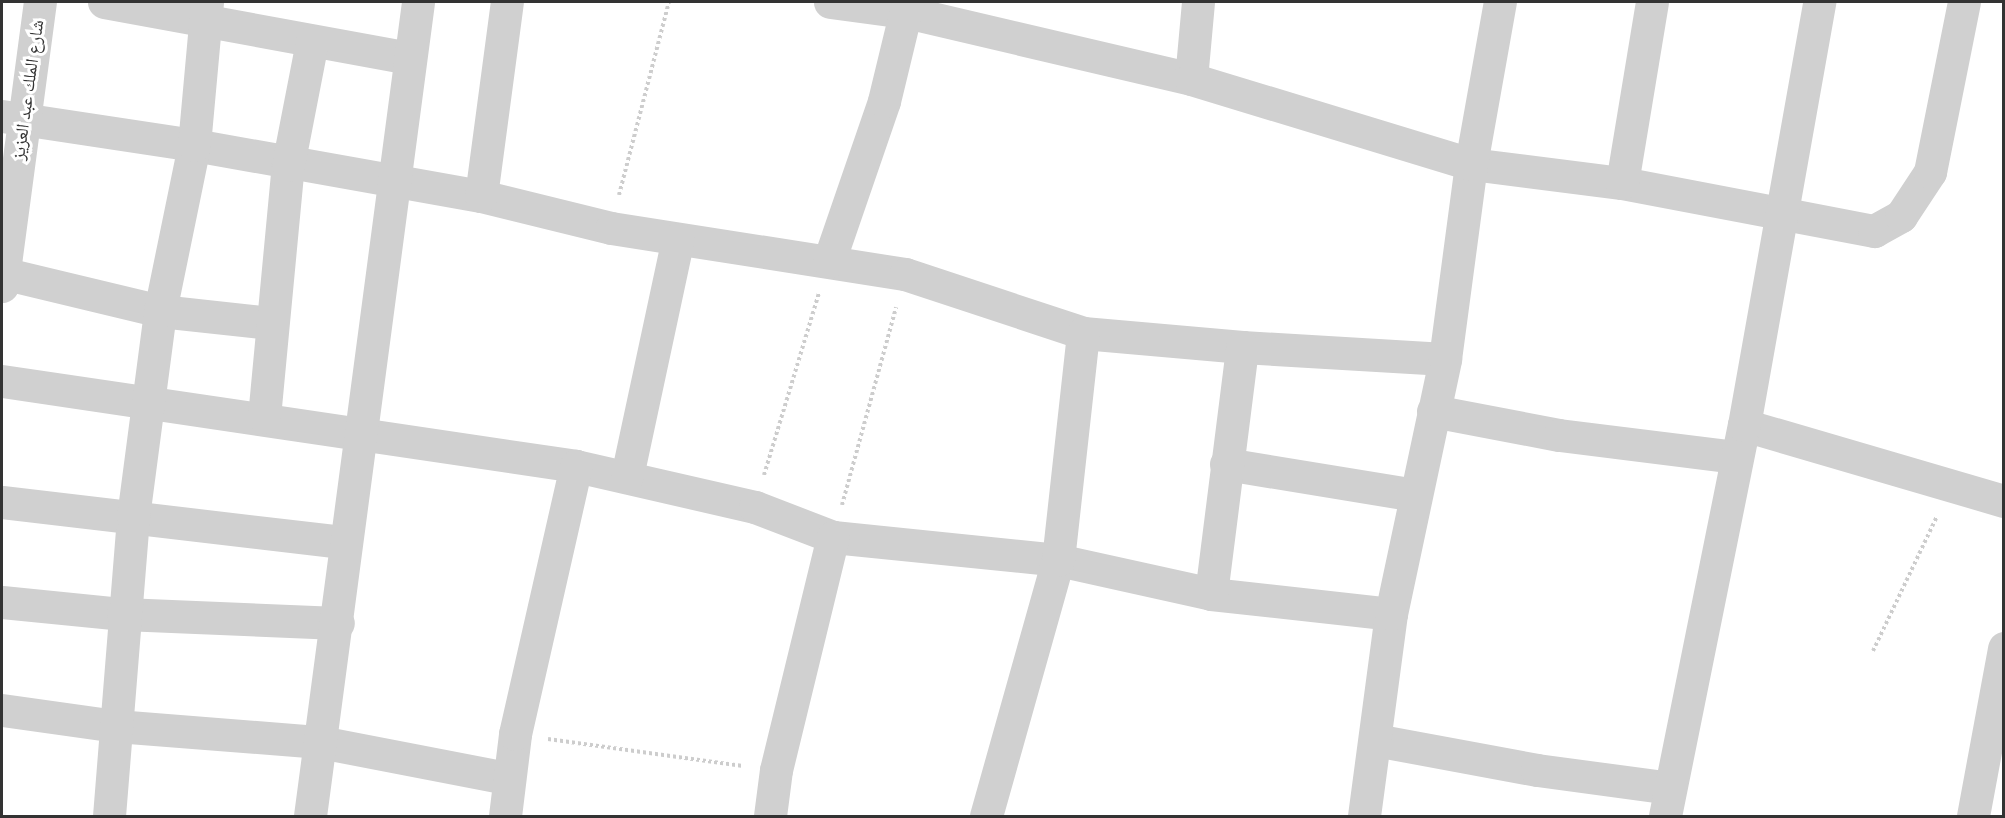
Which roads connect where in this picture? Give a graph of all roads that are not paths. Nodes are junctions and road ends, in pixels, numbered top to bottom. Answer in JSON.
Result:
{"nodes":[{"id":1,"x":40,"y":2,"type":"edge"},
{"id":2,"x":104,"y":2,"type":"edge"},
{"id":3,"x":418,"y":2,"type":"edge"},
{"id":4,"x":507,"y":2,"type":"edge"},
{"id":5,"x":830,"y":2,"type":"edge"},
{"id":6,"x":1198,"y":2,"type":"edge"},
{"id":7,"x":1500,"y":2,"type":"edge"},
{"id":8,"x":1652,"y":2,"type":"edge"},
{"id":9,"x":1819,"y":2,"type":"edge"},
{"id":10,"x":1964,"y":2,"type":"edge"},
{"id":11,"x":907,"y":7,"type":"edge"},
{"id":12,"x":206,"y":11,"type":"edge"},
{"id":13,"x":312,"y":42,"type":"junction"},
{"id":14,"x":408,"y":58,"type":"junction"},
{"id":15,"x":1191,"y":79,"type":"junction"},
{"id":16,"x":13,"y":118,"type":"edge"},
{"id":17,"x":194,"y":145,"type":"junction"},
{"id":18,"x":1471,"y":164,"type":"junction"},
{"id":19,"x":288,"y":165,"type":"junction"},
{"id":20,"x":392,"y":183,"type":"junction"},
{"id":21,"x":1622,"y":183,"type":"junction"},
{"id":22,"x":481,"y":196,"type":"junction"},
{"id":23,"x":1783,"y":213,"type":"junction"},
{"id":24,"x":678,"y":239,"type":"junction"},
{"id":25,"x":829,"y":261,"type":"junction"},
{"id":26,"x":2,"y":277,"type":"edge"},
{"id":27,"x":160,"y":311,"type":"junction"},
{"id":28,"x":270,"y":323,"type":"junction"},
{"id":29,"x":1083,"y":333,"type":"junction"},
{"id":30,"x":1242,"y":347,"type":"junction"},
{"id":31,"x":1445,"y":359,"type":"junction"},
{"id":32,"x":2,"y":381,"type":"edge"},
{"id":33,"x":148,"y":405,"type":"junction"},
{"id":34,"x":1432,"y":411,"type":"junction"},
{"id":35,"x":264,"y":417,"type":"junction"},
{"id":36,"x":1744,"y":425,"type":"junction"},
{"id":37,"x":363,"y":433,"type":"junction"},
{"id":38,"x":1736,"y":457,"type":"junction"},
{"id":39,"x":1226,"y":464,"type":"junction"},
{"id":40,"x":576,"y":466,"type":"junction"},
{"id":41,"x":627,"y":476,"type":"junction"},
{"id":42,"x":1415,"y":495,"type":"junction"},
{"id":43,"x":2004,"y":501,"type":"edge"},
{"id":44,"x":2,"y":502,"type":"edge"},
{"id":45,"x":133,"y":517,"type":"junction"},
{"id":46,"x":833,"y":537,"type":"junction"},
{"id":47,"x":345,"y":542,"type":"junction"},
{"id":48,"x":1058,"y":560,"type":"junction"},
{"id":49,"x":1211,"y":594,"type":"junction"},
{"id":50,"x":2,"y":602,"type":"edge"},
{"id":51,"x":1391,"y":614,"type":"junction"},
{"id":52,"x":123,"y":615,"type":"junction"},
{"id":53,"x":338,"y":623,"type":"junction"},
{"id":54,"x":2004,"y":648,"type":"edge"},
{"id":55,"x":2,"y":710,"type":"edge"},
{"id":56,"x":116,"y":726,"type":"junction"},
{"id":57,"x":1375,"y":741,"type":"junction"},
{"id":58,"x":320,"y":742,"type":"junction"},
{"id":59,"x":507,"y":778,"type":"junction"},
{"id":60,"x":1668,"y":802,"type":"edge"},
{"id":61,"x":109,"y":816,"type":"edge"},
{"id":62,"x":310,"y":816,"type":"edge"},
{"id":63,"x":505,"y":816,"type":"edge"},
{"id":64,"x":770,"y":816,"type":"edge"},
{"id":65,"x":986,"y":816,"type":"edge"},
{"id":66,"x":1364,"y":816,"type":"edge"},
{"id":67,"x":1973,"y":816,"type":"edge"}],
"edges":[{"from":1,"to":16,"type":"street","name":"شارع الملك عبد العزيز"},
{"from":2,"to":12,"type":"street"},
{"from":3,"to":14,"type":"street"},
{"from":4,"to":22,"type":"street"},
{"from":5,"to":11,"type":"street"},
{"from":6,"to":15,"type":"street"},
{"from":7,"to":18,"type":"street"},
{"from":8,"to":21,"type":"street"},
{"from":9,"to":23,"type":"street"},
{"from":10,"to":23,"type":"street"},
{"from":11,"to":15,"type":"street"},
{"from":11,"to":25,"type":"street"},
{"from":12,"to":13,"type":"street"},
{"from":12,"to":17,"type":"street"},
{"from":13,"to":14,"type":"street"},
{"from":13,"to":19,"type":"street"},
{"from":14,"to":20,"type":"street"},
{"from":15,"to":18,"type":"street"},
{"from":16,"to":17,"type":"street"},
{"from":16,"to":26,"type":"street","name":"شارع الملك عبد العزيز"},
{"from":17,"to":19,"type":"street"},
{"from":17,"to":27,"type":"street"},
{"from":18,"to":21,"type":"street"},
{"from":18,"to":31,"type":"street"},
{"from":19,"to":20,"type":"street"},
{"from":19,"to":28,"type":"street"},
{"from":20,"to":22,"type":"street"},
{"from":20,"to":37,"type":"street"},
{"from":21,"to":23,"type":"street"},
{"from":22,"to":24,"type":"street"},
{"from":23,"to":36,"type":"street"},
{"from":24,"to":25,"type":"street"},
{"from":24,"to":41,"type":"street"},
{"from":25,"to":29,"type":"street"},
{"from":26,"to":27,"type":"street"},
{"from":27,"to":28,"type":"street"},
{"from":27,"to":33,"type":"street"},
{"from":28,"to":35,"type":"street"},
{"from":29,"to":30,"type":"street"},
{"from":29,"to":48,"type":"street"},
{"from":30,"to":31,"type":"street"},
{"from":30,"to":39,"type":"street"},
{"from":31,"to":34,"type":"street"},
{"from":32,"to":33,"type":"street"},
{"from":33,"to":35,"type":"street"},
{"from":33,"to":45,"type":"street"},
{"from":34,"to":38,"type":"street"},
{"from":34,"to":42,"type":"street"},
{"from":35,"to":37,"type":"street"},
{"from":36,"to":38,"type":"street"},
{"from":36,"to":43,"type":"street"},
{"from":37,"to":40,"type":"street"},
{"from":37,"to":47,"type":"street"},
{"from":38,"to":60,"type":"street"},
{"from":39,"to":42,"type":"street"},
{"from":39,"to":49,"type":"street"},
{"from":40,"to":41,"type":"street"},
{"from":40,"to":59,"type":"street"},
{"from":41,"to":46,"type":"street"},
{"from":42,"to":51,"type":"street"},
{"from":44,"to":45,"type":"street"},
{"from":45,"to":47,"type":"street"},
{"from":45,"to":52,"type":"street"},
{"from":46,"to":48,"type":"street"},
{"from":46,"to":64,"type":"street"},
{"from":47,"to":53,"type":"street"},
{"from":48,"to":49,"type":"street"},
{"from":48,"to":65,"type":"street"},
{"from":49,"to":51,"type":"street"},
{"from":50,"to":52,"type":"street"},
{"from":51,"to":57,"type":"street"},
{"from":52,"to":53,"type":"street"},
{"from":52,"to":56,"type":"street"},
{"from":53,"to":58,"type":"street"},
{"from":54,"to":67,"type":"street"},
{"from":55,"to":56,"type":"street"},
{"from":56,"to":58,"type":"street"},
{"from":56,"to":61,"type":"street"},
{"from":57,"to":60,"type":"street"},
{"from":57,"to":66,"type":"street"},
{"from":58,"to":59,"type":"street"},
{"from":58,"to":62,"type":"street"},
{"from":59,"to":63,"type":"street"}]}
